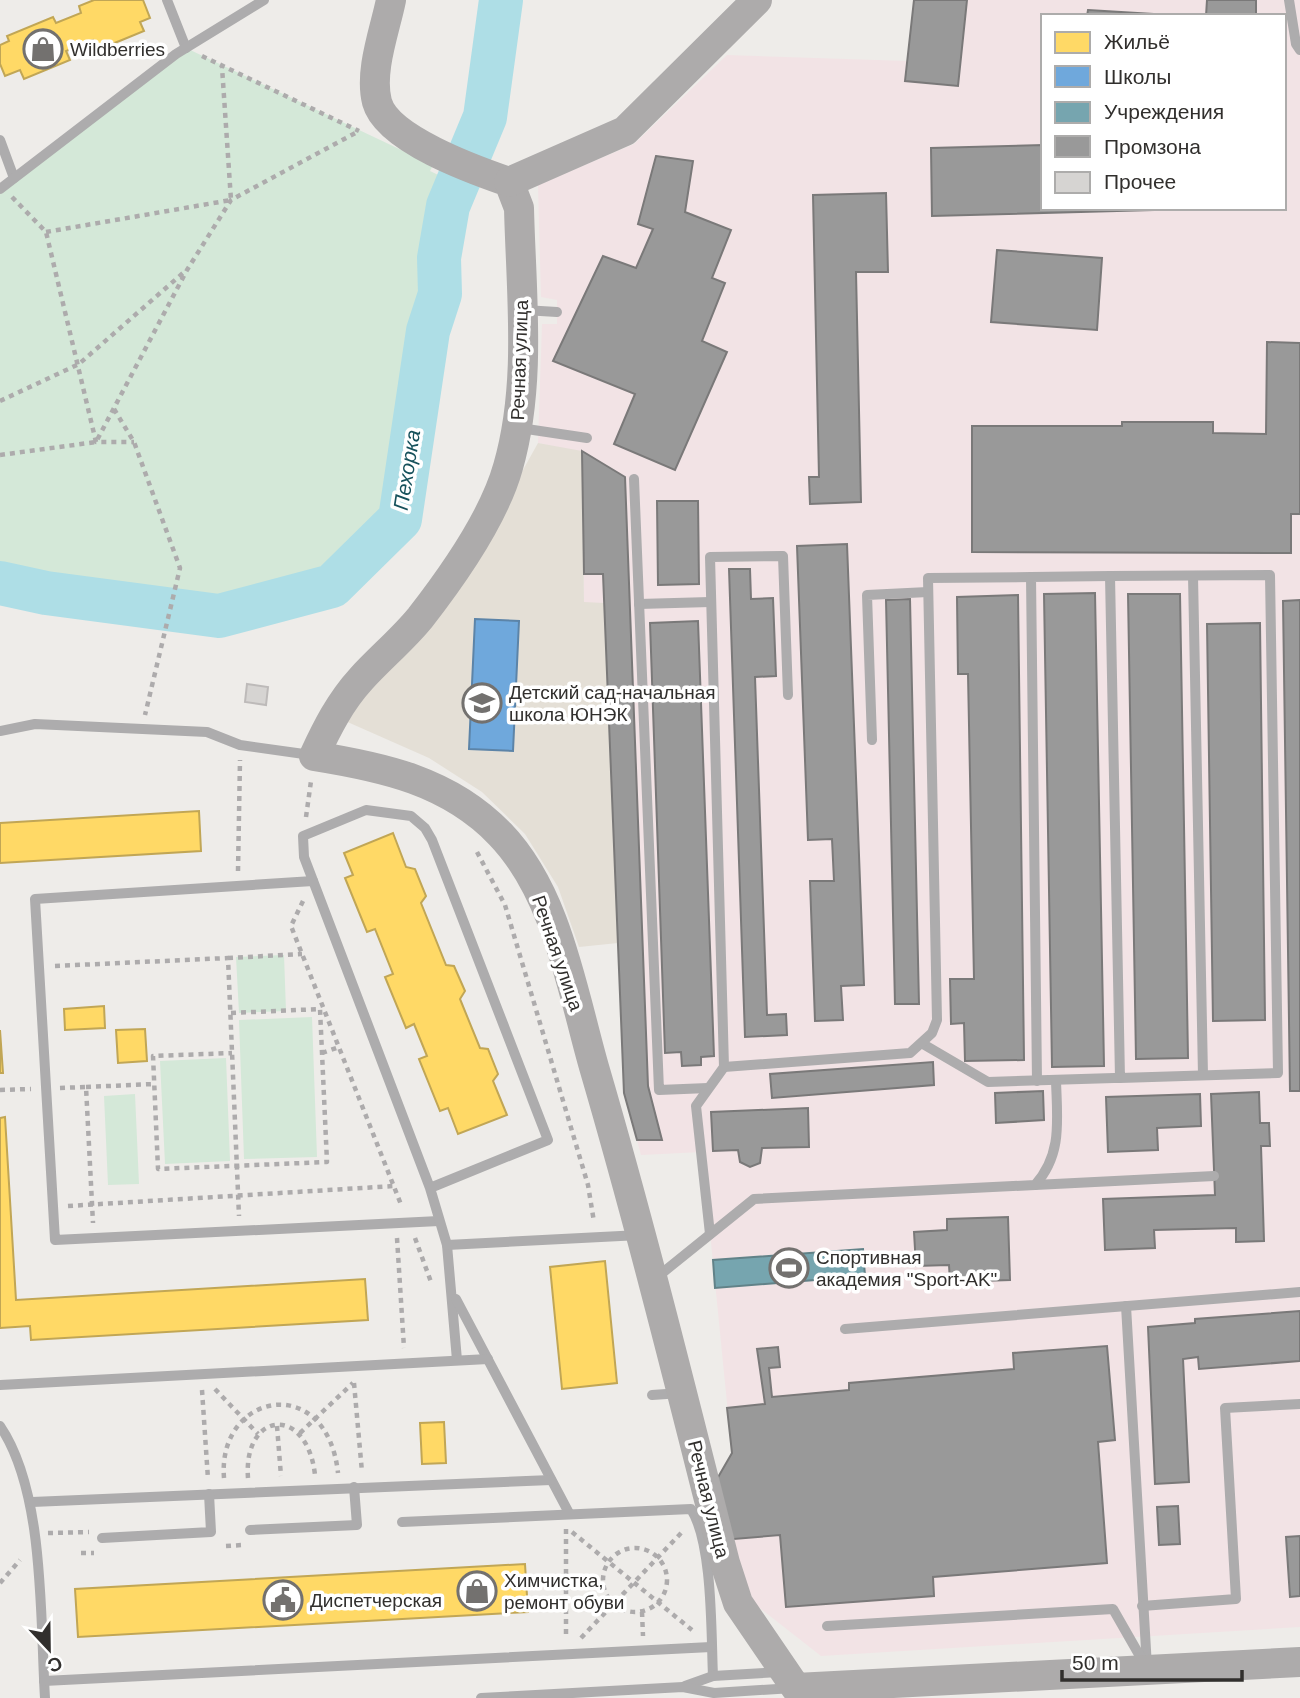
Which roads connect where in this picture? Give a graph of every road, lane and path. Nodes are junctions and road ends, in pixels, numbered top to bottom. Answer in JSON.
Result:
{"nodes":[{"id":1,"x":167,"y":0,"type":"edge"},
{"id":2,"x":264,"y":0,"type":"edge"},
{"id":3,"x":391,"y":0,"type":"edge"},
{"id":4,"x":757,"y":0,"type":"edge"},
{"id":5,"x":1289,"y":0,"type":"edge"},
{"id":6,"x":186,"y":48,"type":"junction"},
{"id":7,"x":1300,"y":50,"type":"edge"},
{"id":8,"x":222,"y":66,"type":"junction"},
{"id":9,"x":0,"y":140,"type":"edge"},
{"id":10,"x":14,"y":178,"type":"junction"},
{"id":11,"x":498,"y":178,"type":"junction"},
{"id":12,"x":1,"y":188,"type":"edge"},
{"id":13,"x":231,"y":200,"type":"junction"},
{"id":14,"x":46,"y":232,"type":"junction"},
{"id":15,"x":187,"y":270,"type":"junction"},
{"id":16,"x":521,"y":310,"type":"junction"},
{"id":17,"x":557,"y":313,"type":"dead end"},
{"id":18,"x":79,"y":365,"type":"junction"},
{"id":19,"x":0,"y":401,"type":"edge"},
{"id":20,"x":114,"y":408,"type":"junction"},
{"id":21,"x":517,"y":428,"type":"junction"},
{"id":22,"x":587,"y":438,"type":"dead end"},
{"id":23,"x":96,"y":442,"type":"junction"},
{"id":24,"x":134,"y":442,"type":"junction"},
{"id":25,"x":0,"y":455,"type":"edge"},
{"id":26,"x":634,"y":479,"type":"dead end"},
{"id":27,"x":1110,"y":576,"type":"junction"},
{"id":28,"x":1194,"y":576,"type":"junction"},
{"id":29,"x":1031,"y":577,"type":"junction"},
{"id":30,"x":928,"y":592,"type":"junction"},
{"id":31,"x":710,"y":602,"type":"junction"},
{"id":32,"x":639,"y":604,"type":"junction"},
{"id":33,"x":788,"y":695,"type":"dead end"},
{"id":34,"x":142,"y":729,"type":"junction"},
{"id":35,"x":0,"y":731,"type":"edge"},
{"id":36,"x":872,"y":740,"type":"dead end"},
{"id":37,"x":240,"y":746,"type":"junction"},
{"id":38,"x":314,"y":755,"type":"junction"},
{"id":39,"x":303,"y":836,"type":"junction"},
{"id":40,"x":474,"y":848,"type":"dead end"},
{"id":41,"x":313,"y":881,"type":"junction"},
{"id":42,"x":238,"y":886,"type":"junction"},
{"id":43,"x":302,"y":954,"type":"junction"},
{"id":44,"x":228,"y":958,"type":"junction"},
{"id":45,"x":38,"y":967,"type":"junction"},
{"id":46,"x":322,"y":1009,"type":"junction"},
{"id":47,"x":231,"y":1013,"type":"junction"},
{"id":48,"x":923,"y":1044,"type":"junction"},
{"id":49,"x":339,"y":1047,"type":"junction"},
{"id":50,"x":232,"y":1053,"type":"junction"},
{"id":51,"x":322,"y":1053,"type":"junction"},
{"id":52,"x":724,"y":1067,"type":"junction"},
{"id":53,"x":1203,"y":1075,"type":"junction"},
{"id":54,"x":1120,"y":1078,"type":"junction"},
{"id":55,"x":1056,"y":1080,"type":"junction"},
{"id":56,"x":1037,"y":1081,"type":"junction"},
{"id":57,"x":154,"y":1084,"type":"junction"},
{"id":58,"x":86,"y":1087,"type":"junction"},
{"id":59,"x":46,"y":1088,"type":"junction"},
{"id":60,"x":708,"y":1088,"type":"junction"},
{"id":61,"x":0,"y":1090,"type":"edge"},
{"id":62,"x":236,"y":1166,"type":"junction"},
{"id":63,"x":1214,"y":1176,"type":"dead end"},
{"id":64,"x":1035,"y":1185,"type":"junction"},
{"id":65,"x":394,"y":1186,"type":"junction"},
{"id":66,"x":430,"y":1188,"type":"junction"},
{"id":67,"x":238,"y":1194,"type":"junction"},
{"id":68,"x":92,"y":1205,"type":"junction"},
{"id":69,"x":53,"y":1207,"type":"junction"},
{"id":70,"x":439,"y":1221,"type":"junction"},
{"id":71,"x":408,"y":1222,"type":"junction"},
{"id":72,"x":396,"y":1223,"type":"junction"},
{"id":73,"x":240,"y":1231,"type":"junction"},
{"id":74,"x":710,"y":1234,"type":"junction"},
{"id":75,"x":643,"y":1235,"type":"junction"},
{"id":76,"x":597,"y":1237,"type":"junction"},
{"id":77,"x":94,"y":1239,"type":"junction"},
{"id":78,"x":416,"y":1242,"type":"dead end"},
{"id":79,"x":447,"y":1245,"type":"junction"},
{"id":80,"x":654,"y":1279,"type":"junction"},
{"id":81,"x":1300,"y":1292,"type":"edge"},
{"id":82,"x":454,"y":1294,"type":"junction"},
{"id":83,"x":1126,"y":1306,"type":"junction"},
{"id":84,"x":845,"y":1329,"type":"dead end"},
{"id":85,"x":488,"y":1359,"type":"junction"},
{"id":86,"x":457,"y":1360,"type":"junction"},
{"id":87,"x":405,"y":1363,"type":"junction"},
{"id":88,"x":361,"y":1365,"type":"junction"},
{"id":89,"x":201,"y":1375,"type":"junction"},
{"id":90,"x":354,"y":1382,"type":"junction"},
{"id":91,"x":0,"y":1385,"type":"edge"},
{"id":92,"x":682,"y":1393,"type":"junction"},
{"id":93,"x":652,"y":1395,"type":"dead end"},
{"id":94,"x":1300,"y":1404,"type":"edge"},
{"id":95,"x":316,"y":1417,"type":"junction"},
{"id":96,"x":243,"y":1419,"type":"junction"},
{"id":97,"x":0,"y":1426,"type":"edge"},
{"id":98,"x":277,"y":1426,"type":"junction"},
{"id":99,"x":300,"y":1433,"type":"junction"},
{"id":100,"x":258,"y":1434,"type":"junction"},
{"id":101,"x":315,"y":1478,"type":"dead end"},
{"id":102,"x":551,"y":1480,"type":"junction"},
{"id":103,"x":359,"y":1487,"type":"junction"},
{"id":104,"x":340,"y":1488,"type":"junction"},
{"id":105,"x":283,"y":1491,"type":"junction"},
{"id":106,"x":249,"y":1492,"type":"junction"},
{"id":107,"x":226,"y":1493,"type":"junction"},
{"id":108,"x":209,"y":1494,"type":"junction"},
{"id":109,"x":32,"y":1503,"type":"junction"},
{"id":110,"x":567,"y":1514,"type":"junction"},
{"id":111,"x":696,"y":1517,"type":"junction"},
{"id":112,"x":401,"y":1522,"type":"dead end"},
{"id":113,"x":566,"y":1529,"type":"junction"},
{"id":114,"x":250,"y":1530,"type":"dead end"},
{"id":115,"x":68,"y":1533,"type":"dead end"},
{"id":116,"x":97,"y":1535,"type":"joint"},
{"id":117,"x":35,"y":1544,"type":"junction"},
{"id":118,"x":657,"y":1557,"type":"junction"},
{"id":119,"x":610,"y":1561,"type":"junction"},
{"id":120,"x":634,"y":1581,"type":"junction"},
{"id":121,"x":0,"y":1583,"type":"edge"},
{"id":122,"x":659,"y":1602,"type":"junction"},
{"id":123,"x":613,"y":1604,"type":"junction"},
{"id":124,"x":1142,"y":1606,"type":"junction"},
{"id":125,"x":827,"y":1626,"type":"dead end"},
{"id":126,"x":711,"y":1647,"type":"junction"},
{"id":127,"x":566,"y":1654,"type":"junction"},
{"id":128,"x":1300,"y":1662,"type":"edge"},
{"id":129,"x":1147,"y":1670,"type":"junction"},
{"id":130,"x":713,"y":1676,"type":"junction"},
{"id":131,"x":791,"y":1680,"type":"junction"},
{"id":132,"x":44,"y":1681,"type":"junction"},
{"id":133,"x":683,"y":1687,"type":"junction"},
{"id":134,"x":848,"y":1692,"type":"edge"},
{"id":135,"x":715,"y":1696,"type":"edge"},
{"id":136,"x":45,"y":1698,"type":"edge"},
{"id":137,"x":481,"y":1698,"type":"edge"}],
"edges":[{"from":1,"to":6,"type":"lane"},
{"from":2,"to":6,"type":"lane"},
{"from":3,"to":11,"type":"street"},
{"from":4,"to":11,"type":"street"},
{"from":5,"to":7,"type":"lane"},
{"from":6,"to":8,"type":"path"},
{"from":6,"to":10,"type":"lane"},
{"from":8,"to":13,"type":"path"},
{"from":8,"to":13,"type":"path"},
{"from":9,"to":10,"type":"lane"},
{"from":10,"to":12,"type":"lane"},
{"from":11,"to":16,"type":"street","name":"Речная улица"},
{"from":12,"to":14,"type":"path"},
{"from":13,"to":14,"type":"path"},
{"from":13,"to":15,"type":"path"},
{"from":14,"to":18,"type":"path"},
{"from":15,"to":18,"type":"path"},
{"from":15,"to":20,"type":"path"},
{"from":16,"to":17,"type":"lane"},
{"from":16,"to":21,"type":"street","name":"Речная улица"},
{"from":18,"to":19,"type":"path"},
{"from":18,"to":23,"type":"path"},
{"from":20,"to":23,"type":"path"},
{"from":20,"to":24,"type":"path"},
{"from":21,"to":22,"type":"lane"},
{"from":21,"to":38,"type":"street","name":"Речная улица"},
{"from":23,"to":24,"type":"path"},
{"from":23,"to":25,"type":"path"},
{"from":24,"to":34,"type":"path"},
{"from":26,"to":32,"type":"lane"},
{"from":27,"to":28,"type":"lane"},
{"from":27,"to":29,"type":"lane"},
{"from":27,"to":54,"type":"lane"},
{"from":28,"to":53,"type":"lane"},
{"from":28,"to":53,"type":"lane"},
{"from":29,"to":30,"type":"lane"},
{"from":29,"to":56,"type":"lane"},
{"from":30,"to":36,"type":"lane"},
{"from":30,"to":48,"type":"lane"},
{"from":31,"to":32,"type":"lane"},
{"from":31,"to":33,"type":"lane"},
{"from":31,"to":52,"type":"lane"},
{"from":32,"to":60,"type":"lane"},
{"from":34,"to":35,"type":"lane"},
{"from":34,"to":37,"type":"lane"},
{"from":37,"to":38,"type":"lane"},
{"from":37,"to":42,"type":"path"},
{"from":38,"to":39,"type":"path"},
{"from":38,"to":75,"type":"street","name":"Речная улица"},
{"from":39,"to":41,"type":"lane"},
{"from":39,"to":66,"type":"lane"},
{"from":40,"to":76,"type":"path"},
{"from":41,"to":42,"type":"lane"},
{"from":41,"to":43,"type":"path"},
{"from":41,"to":66,"type":"lane"},
{"from":42,"to":45,"type":"lane"},
{"from":43,"to":44,"type":"path"},
{"from":43,"to":46,"type":"path"},
{"from":44,"to":45,"type":"path"},
{"from":44,"to":47,"type":"path"},
{"from":45,"to":59,"type":"lane"},
{"from":46,"to":47,"type":"path"},
{"from":46,"to":49,"type":"path"},
{"from":46,"to":51,"type":"path"},
{"from":47,"to":50,"type":"path"},
{"from":48,"to":52,"type":"lane"},
{"from":48,"to":56,"type":"lane"},
{"from":49,"to":51,"type":"path"},
{"from":49,"to":65,"type":"path"},
{"from":50,"to":57,"type":"path"},
{"from":50,"to":62,"type":"path"},
{"from":51,"to":62,"type":"path"},
{"from":52,"to":60,"type":"lane"},
{"from":53,"to":54,"type":"lane"},
{"from":54,"to":55,"type":"lane"},
{"from":55,"to":56,"type":"lane"},
{"from":55,"to":64,"type":"lane"},
{"from":57,"to":58,"type":"path"},
{"from":57,"to":62,"type":"path"},
{"from":58,"to":59,"type":"path"},
{"from":58,"to":68,"type":"path"},
{"from":59,"to":61,"type":"path"},
{"from":59,"to":69,"type":"lane"},
{"from":60,"to":74,"type":"lane"},
{"from":62,"to":67,"type":"path"},
{"from":63,"to":64,"type":"lane"},
{"from":64,"to":74,"type":"lane"},
{"from":65,"to":67,"type":"path"},
{"from":65,"to":71,"type":"path"},
{"from":66,"to":70,"type":"lane"},
{"from":67,"to":68,"type":"path"},
{"from":67,"to":73,"type":"path"},
{"from":68,"to":69,"type":"path"},
{"from":68,"to":77,"type":"path"},
{"from":69,"to":77,"type":"lane"},
{"from":70,"to":71,"type":"lane"},
{"from":70,"to":79,"type":"lane"},
{"from":71,"to":72,"type":"lane"},
{"from":71,"to":78,"type":"path"},
{"from":72,"to":73,"type":"lane"},
{"from":72,"to":87,"type":"path"},
{"from":73,"to":77,"type":"lane"},
{"from":74,"to":80,"type":"lane"},
{"from":75,"to":76,"type":"lane"},
{"from":75,"to":80,"type":"street","name":"Речная улица"},
{"from":76,"to":79,"type":"lane"},
{"from":79,"to":82,"type":"lane"},
{"from":80,"to":92,"type":"street","name":"Речная улица"},
{"from":81,"to":83,"type":"lane"},
{"from":82,"to":85,"type":"lane"},
{"from":82,"to":86,"type":"lane"},
{"from":83,"to":84,"type":"lane"},
{"from":83,"to":124,"type":"lane"},
{"from":85,"to":86,"type":"lane"},
{"from":85,"to":102,"type":"lane"},
{"from":86,"to":87,"type":"lane"},
{"from":87,"to":88,"type":"lane"},
{"from":88,"to":89,"type":"lane"},
{"from":88,"to":90,"type":"path"},
{"from":89,"to":91,"type":"lane"},
{"from":89,"to":96,"type":"path"},
{"from":89,"to":108,"type":"path"},
{"from":90,"to":95,"type":"path"},
{"from":90,"to":103,"type":"path"},
{"from":92,"to":93,"type":"lane"},
{"from":92,"to":131,"type":"street","name":"Речная улица"},
{"from":94,"to":124,"type":"lane"},
{"from":95,"to":96,"type":"path"},
{"from":95,"to":99,"type":"path"},
{"from":95,"to":104,"type":"path"},
{"from":96,"to":100,"type":"path"},
{"from":96,"to":107,"type":"path"},
{"from":97,"to":109,"type":"lane"},
{"from":98,"to":99,"type":"path"},
{"from":98,"to":100,"type":"path"},
{"from":98,"to":105,"type":"path"},
{"from":99,"to":101,"type":"path"},
{"from":100,"to":106,"type":"path"},
{"from":102,"to":103,"type":"lane"},
{"from":102,"to":110,"type":"lane"},
{"from":103,"to":104,"type":"lane"},
{"from":103,"to":114,"type":"lane"},
{"from":104,"to":105,"type":"lane"},
{"from":105,"to":106,"type":"lane"},
{"from":106,"to":107,"type":"lane"},
{"from":107,"to":108,"type":"lane"},
{"from":108,"to":109,"type":"lane"},
{"from":108,"to":116,"type":"lane"},
{"from":109,"to":117,"type":"lane"},
{"from":110,"to":111,"type":"lane"},
{"from":110,"to":112,"type":"lane"},
{"from":110,"to":113,"type":"path"},
{"from":111,"to":118,"type":"path"},
{"from":111,"to":126,"type":"lane"},
{"from":113,"to":119,"type":"path"},
{"from":113,"to":127,"type":"path"},
{"from":115,"to":116,"type":"path"},
{"from":117,"to":121,"type":"path"},
{"from":117,"to":132,"type":"lane"},
{"from":118,"to":119,"type":"path"},
{"from":118,"to":120,"type":"path"},
{"from":118,"to":122,"type":"path"},
{"from":119,"to":120,"type":"path"},
{"from":119,"to":123,"type":"path"},
{"from":120,"to":122,"type":"path"},
{"from":120,"to":123,"type":"path"},
{"from":122,"to":123,"type":"path"},
{"from":122,"to":126,"type":"path"},
{"from":123,"to":127,"type":"path"},
{"from":124,"to":129,"type":"lane"},
{"from":125,"to":129,"type":"lane"},
{"from":126,"to":127,"type":"lane"},
{"from":126,"to":130,"type":"lane"},
{"from":127,"to":132,"type":"lane"},
{"from":128,"to":129,"type":"street"},
{"from":129,"to":134,"type":"street"},
{"from":130,"to":131,"type":"lane"},
{"from":130,"to":133,"type":"lane"},
{"from":131,"to":134,"type":"street"},
{"from":131,"to":135,"type":"lane"},
{"from":132,"to":136,"type":"lane"},
{"from":133,"to":135,"type":"lane"},
{"from":133,"to":137,"type":"lane"}]}
